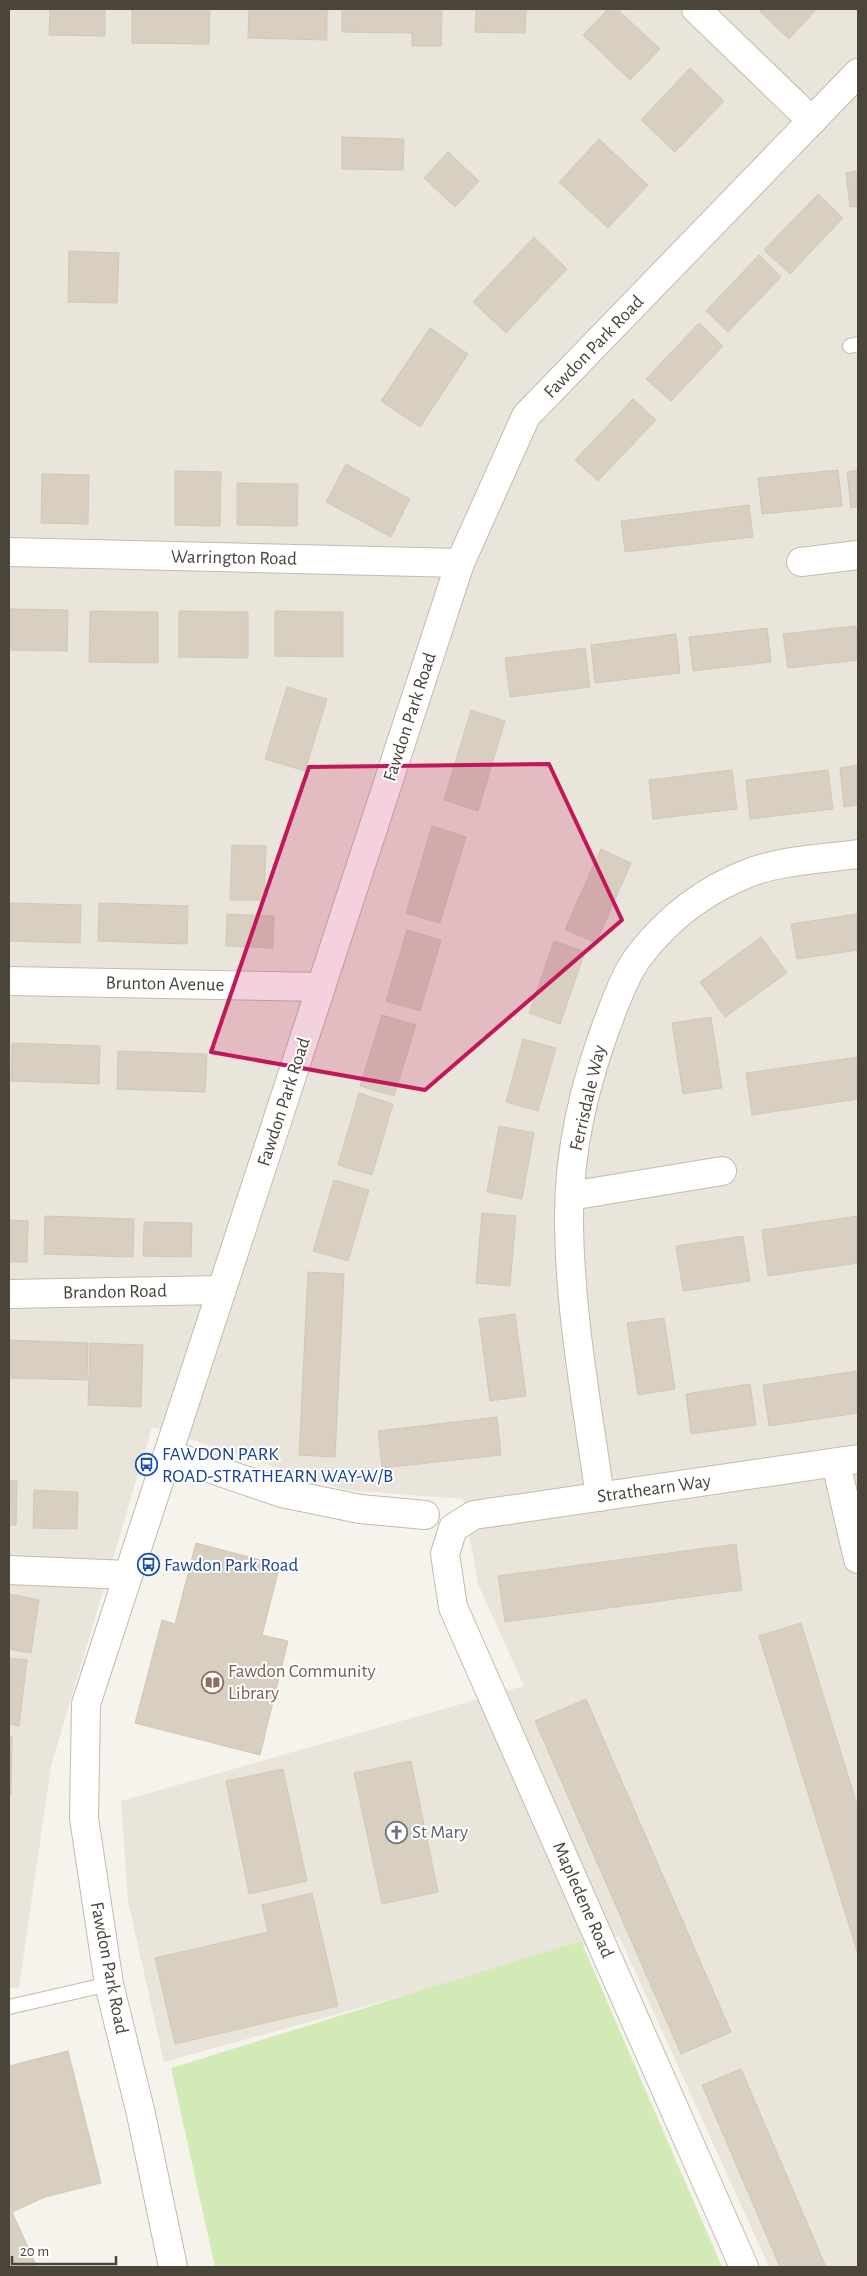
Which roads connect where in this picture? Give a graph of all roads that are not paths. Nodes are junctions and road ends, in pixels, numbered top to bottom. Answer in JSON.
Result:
{"nodes":[{"id":1,"x":696,"y":9,"type":"edge"},
{"id":2,"x":858,"y":73,"type":"edge"},
{"id":3,"x":812,"y":121,"type":"junction"},
{"id":4,"x":9,"y":552,"type":"edge"},
{"id":5,"x":858,"y":555,"type":"edge"},
{"id":6,"x":801,"y":562,"type":"dead end"},
{"id":7,"x":460,"y":564,"type":"junction"},
{"id":8,"x":858,"y":854,"type":"edge"},
{"id":9,"x":9,"y":981,"type":"edge"},
{"id":10,"x":321,"y":987,"type":"junction"},
{"id":11,"x":722,"y":1171,"type":"dead end"},
{"id":12,"x":570,"y":1196,"type":"junction"},
{"id":13,"x":221,"y":1290,"type":"junction"},
{"id":14,"x":9,"y":1294,"type":"edge"},
{"id":15,"x":168,"y":1454,"type":"junction"},
{"id":16,"x":847,"y":1461,"type":"edge"},
{"id":17,"x":600,"y":1497,"type":"junction"},
{"id":18,"x":425,"y":1515,"type":"dead end"},
{"id":19,"x":453,"y":1528,"type":"joint"},
{"id":20,"x":858,"y":1559,"type":"edge"},
{"id":21,"x":9,"y":1570,"type":"edge"},
{"id":22,"x":128,"y":1576,"type":"junction"},
{"id":23,"x":109,"y":1984,"type":"junction"},
{"id":24,"x":9,"y":2006,"type":"edge"},
{"id":25,"x":173,"y":2267,"type":"edge"},
{"id":26,"x":744,"y":2267,"type":"edge"}],
"edges":[{"from":1,"to":3,"type":"street"},
{"from":2,"to":3,"type":"street","name":"Fawdon Park Road"},
{"from":3,"to":7,"type":"street","name":"Fawdon Park Road"},
{"from":4,"to":7,"type":"street","name":"Warrington Road"},
{"from":5,"to":6,"type":"street"},
{"from":7,"to":10,"type":"street","name":"Fawdon Park Road"},
{"from":8,"to":12,"type":"street","name":"Ferrisdale Way"},
{"from":9,"to":10,"type":"street","name":"Brunton Avenue"},
{"from":10,"to":13,"type":"street","name":"Fawdon Park Road"},
{"from":11,"to":12,"type":"street"},
{"from":12,"to":17,"type":"street","name":"Ferrisdale Way"},
{"from":13,"to":14,"type":"street","name":"Brandon Road"},
{"from":13,"to":15,"type":"street","name":"Fawdon Park Road"},
{"from":15,"to":18,"type":"street"},
{"from":15,"to":22,"type":"street","name":"Fawdon Park Road"},
{"from":16,"to":17,"type":"street","name":"Strathearn Way"},
{"from":16,"to":20,"type":"street"},
{"from":17,"to":19,"type":"street","name":"Strathearn Way"},
{"from":19,"to":26,"type":"street","name":"Mapledene Road"},
{"from":21,"to":22,"type":"street"},
{"from":22,"to":23,"type":"street","name":"Fawdon Park Road"},
{"from":23,"to":24,"type":"lane"},
{"from":23,"to":25,"type":"street","name":"Fawdon Park Road"}]}
